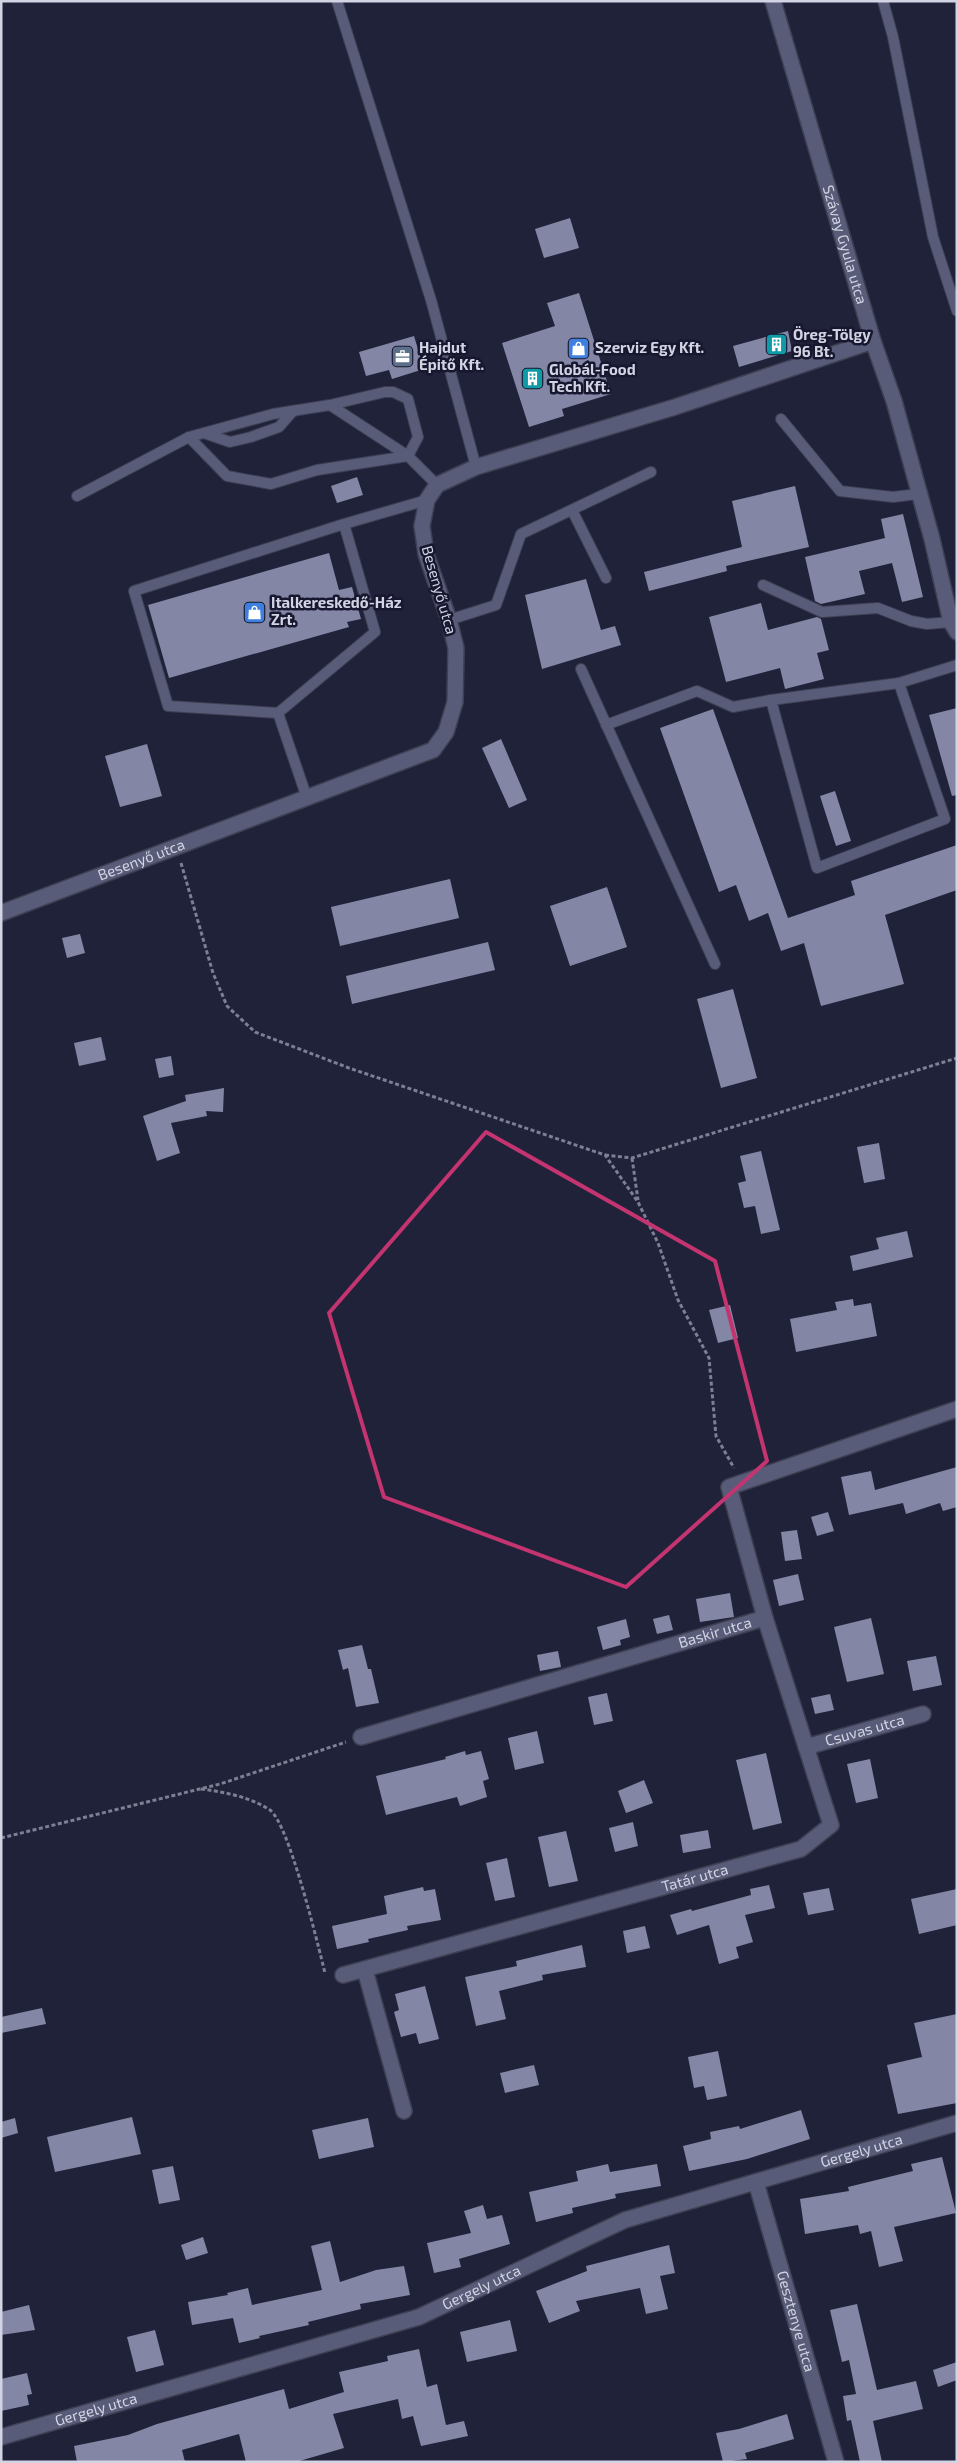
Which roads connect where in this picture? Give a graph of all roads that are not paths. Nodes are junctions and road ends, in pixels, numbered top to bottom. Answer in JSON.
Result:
{"nodes":[{"id":1,"x":337,"y":1,"type":"edge"},
{"id":2,"x":772,"y":1,"type":"edge"},
{"id":3,"x":883,"y":1,"type":"edge"},
{"id":4,"x":957,"y":311,"type":"edge"},
{"id":5,"x":873,"y":341,"type":"junction"},
{"id":6,"x":330,"y":405,"type":"junction"},
{"id":7,"x":293,"y":411,"type":"junction"},
{"id":8,"x":781,"y":419,"type":"dead end"},
{"id":9,"x":204,"y":433,"type":"junction"},
{"id":10,"x":189,"y":437,"type":"junction"},
{"id":11,"x":408,"y":456,"type":"junction"},
{"id":12,"x":476,"y":467,"type":"junction"},
{"id":13,"x":651,"y":472,"type":"dead end"},
{"id":14,"x":437,"y":485,"type":"junction"},
{"id":15,"x":918,"y":494,"type":"junction"},
{"id":16,"x":77,"y":496,"type":"dead end"},
{"id":17,"x":427,"y":500,"type":"junction"},
{"id":18,"x":572,"y":510,"type":"junction"},
{"id":19,"x":344,"y":524,"type":"junction"},
{"id":20,"x":606,"y":578,"type":"dead end"},
{"id":21,"x":764,"y":585,"type":"dead end"},
{"id":22,"x":450,"y":620,"type":"junction"},
{"id":23,"x":954,"y":627,"type":"edge"},
{"id":24,"x":957,"y":665,"type":"edge"},
{"id":25,"x":581,"y":669,"type":"dead end"},
{"id":26,"x":899,"y":683,"type":"junction"},
{"id":27,"x":771,"y":700,"type":"junction"},
{"id":28,"x":278,"y":713,"type":"junction"},
{"id":29,"x":606,"y":725,"type":"junction"},
{"id":30,"x":307,"y":798,"type":"junction"},
{"id":31,"x":1,"y":913,"type":"edge"},
{"id":32,"x":715,"y":964,"type":"dead end"},
{"id":33,"x":957,"y":1409,"type":"edge"},
{"id":34,"x":765,"y":1618,"type":"junction"},
{"id":35,"x":923,"y":1714,"type":"dead end"},
{"id":36,"x":361,"y":1737,"type":"road end"},
{"id":37,"x":806,"y":1747,"type":"junction"},
{"id":38,"x":365,"y":1970,"type":"junction"},
{"id":39,"x":343,"y":1974,"type":"road end"},
{"id":40,"x":404,"y":2111,"type":"dead end"},
{"id":41,"x":957,"y":2123,"type":"edge"},
{"id":42,"x":756,"y":2182,"type":"junction"},
{"id":43,"x":1,"y":2437,"type":"edge"},
{"id":44,"x":836,"y":2462,"type":"edge"}],
"edges":[{"from":1,"to":12,"type":"lane"},
{"from":2,"to":5,"type":"street","name":"Szávay Gyula utca"},
{"from":3,"to":4,"type":"lane"},
{"from":5,"to":12,"type":"street"},
{"from":5,"to":15,"type":"street","name":"Szávay Gyula utca"},
{"from":6,"to":7,"type":"lane"},
{"from":6,"to":11,"type":"lane"},
{"from":6,"to":11,"type":"lane"},
{"from":7,"to":9,"type":"lane"},
{"from":7,"to":9,"type":"lane"},
{"from":8,"to":15,"type":"lane"},
{"from":9,"to":10,"type":"lane"},
{"from":10,"to":11,"type":"lane"},
{"from":10,"to":16,"type":"lane"},
{"from":11,"to":14,"type":"lane"},
{"from":12,"to":14,"type":"street"},
{"from":13,"to":18,"type":"lane"},
{"from":14,"to":17,"type":"street","name":"Besenyő utca"},
{"from":15,"to":23,"type":"street","name":"Szávay Gyula utca"},
{"from":17,"to":19,"type":"lane"},
{"from":17,"to":22,"type":"street","name":"Besenyő utca"},
{"from":18,"to":20,"type":"lane"},
{"from":18,"to":22,"type":"lane"},
{"from":19,"to":28,"type":"lane"},
{"from":19,"to":28,"type":"lane"},
{"from":21,"to":23,"type":"lane"},
{"from":22,"to":30,"type":"street","name":"Besenyő utca"},
{"from":24,"to":26,"type":"lane"},
{"from":25,"to":29,"type":"lane"},
{"from":26,"to":27,"type":"lane"},
{"from":26,"to":27,"type":"lane"},
{"from":27,"to":29,"type":"lane"},
{"from":28,"to":30,"type":"lane"},
{"from":29,"to":32,"type":"lane"},
{"from":30,"to":31,"type":"street","name":"Besenyő utca"},
{"from":33,"to":34,"type":"street","name":"Baskir utca"},
{"from":34,"to":36,"type":"street","name":"Baskir utca"},
{"from":34,"to":37,"type":"street","name":"Tatár utca"},
{"from":35,"to":37,"type":"street","name":"Csuvas utca"},
{"from":37,"to":38,"type":"street","name":"Tatár utca"},
{"from":38,"to":39,"type":"street","name":"Tatár utca"},
{"from":38,"to":40,"type":"street"},
{"from":41,"to":42,"type":"street","name":"Gergely utca"},
{"from":42,"to":43,"type":"street","name":"Gergely utca"},
{"from":42,"to":44,"type":"street","name":"Gesztenye utca"}]}
